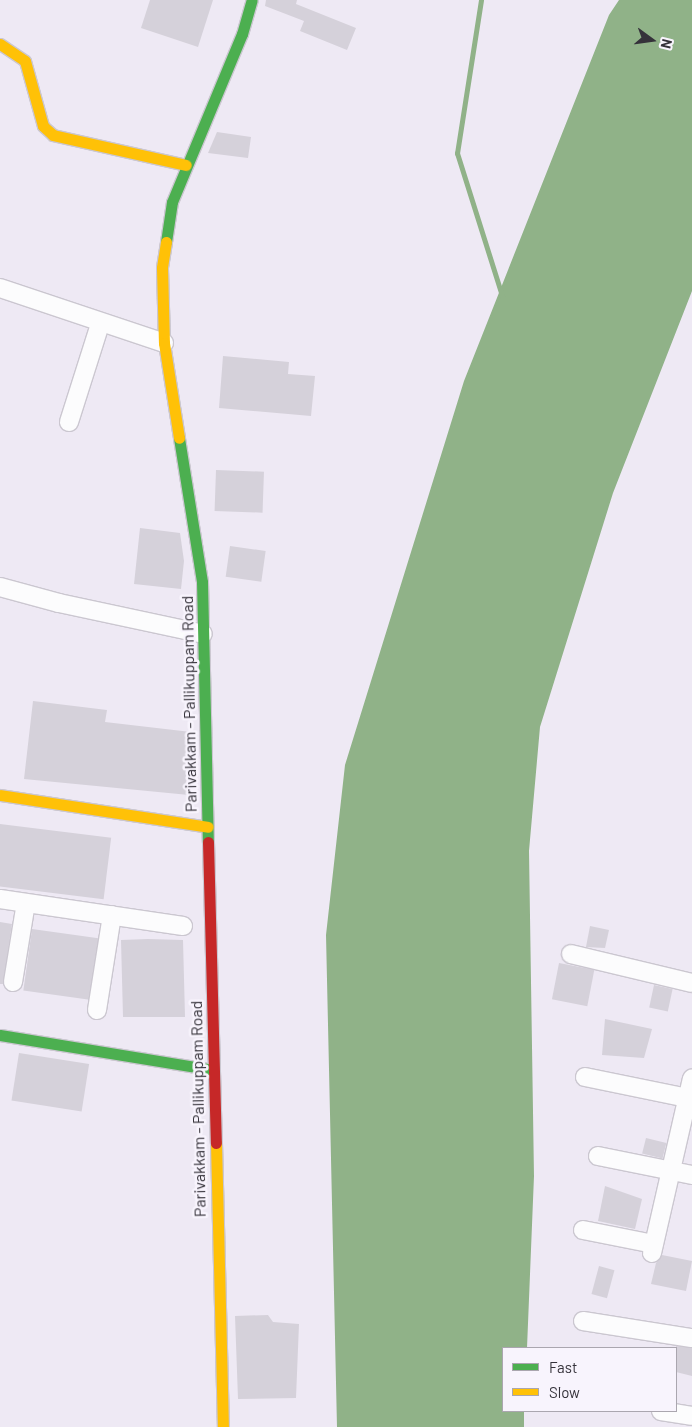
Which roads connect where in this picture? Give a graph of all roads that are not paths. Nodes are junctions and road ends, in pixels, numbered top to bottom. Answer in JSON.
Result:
{"nodes":[{"id":1,"x":252,"y":0,"type":"edge"},
{"id":2,"x":0,"y":44,"type":"edge"},
{"id":3,"x":186,"y":165,"type":"junction"},
{"id":4,"x":0,"y":288,"type":"edge"},
{"id":5,"x":100,"y":324,"type":"junction"},
{"id":6,"x":164,"y":343,"type":"junction"},
{"id":7,"x":69,"y":422,"type":"dead end"},
{"id":8,"x":0,"y":586,"type":"edge"},
{"id":9,"x":203,"y":634,"type":"junction"},
{"id":10,"x":0,"y":795,"type":"edge"},
{"id":11,"x":208,"y":827,"type":"junction"},
{"id":12,"x":0,"y":899,"type":"edge"},
{"id":13,"x":26,"y":903,"type":"junction"},
{"id":14,"x":112,"y":916,"type":"junction"},
{"id":15,"x":183,"y":926,"type":"dead end"},
{"id":16,"x":571,"y":954,"type":"dead end"},
{"id":17,"x":14,"y":982,"type":"dead end"},
{"id":18,"x":692,"y":983,"type":"edge"},
{"id":19,"x":97,"y":1010,"type":"dead end"},
{"id":20,"x":0,"y":1035,"type":"edge"},
{"id":21,"x":214,"y":1070,"type":"junction"},
{"id":22,"x":585,"y":1077,"type":"dead end"},
{"id":23,"x":692,"y":1079,"type":"edge"},
{"id":24,"x":688,"y":1098,"type":"junction"},
{"id":25,"x":598,"y":1156,"type":"dead end"},
{"id":26,"x":670,"y":1170,"type":"junction"},
{"id":27,"x":692,"y":1175,"type":"edge"},
{"id":28,"x":583,"y":1230,"type":"dead end"},
{"id":29,"x":583,"y":1321,"type":"dead end"},
{"id":30,"x":692,"y":1338,"type":"edge"},
{"id":31,"x":667,"y":1412,"type":"edge"},
{"id":32,"x":692,"y":1416,"type":"edge"},
{"id":33,"x":223,"y":1427,"type":"edge"}],
"edges":[{"from":1,"to":3,"type":"street","name":"Parivakkam - Pallikuppam Road"},
{"from":2,"to":3,"type":"street"},
{"from":3,"to":6,"type":"street","name":"Parivakkam - Pallikuppam Road"},
{"from":4,"to":5,"type":"street"},
{"from":5,"to":6,"type":"street"},
{"from":5,"to":7,"type":"street"},
{"from":6,"to":9,"type":"street","name":"Parivakkam - Pallikuppam Road"},
{"from":8,"to":9,"type":"street"},
{"from":9,"to":11,"type":"street","name":"Parivakkam - Pallikuppam Road"},
{"from":10,"to":11,"type":"street"},
{"from":11,"to":21,"type":"street","name":"Parivakkam - Pallikuppam Road"},
{"from":12,"to":13,"type":"street"},
{"from":13,"to":14,"type":"street"},
{"from":13,"to":17,"type":"street"},
{"from":14,"to":15,"type":"street"},
{"from":14,"to":19,"type":"street"},
{"from":16,"to":18,"type":"street"},
{"from":20,"to":21,"type":"street"},
{"from":21,"to":33,"type":"street","name":"Parivakkam - Pallikuppam Road"},
{"from":22,"to":24,"type":"street"},
{"from":23,"to":24,"type":"street"},
{"from":24,"to":26,"type":"street"},
{"from":25,"to":26,"type":"street"},
{"from":26,"to":27,"type":"street"},
{"from":26,"to":28,"type":"street"},
{"from":29,"to":30,"type":"street"},
{"from":31,"to":32,"type":"street"}]}
